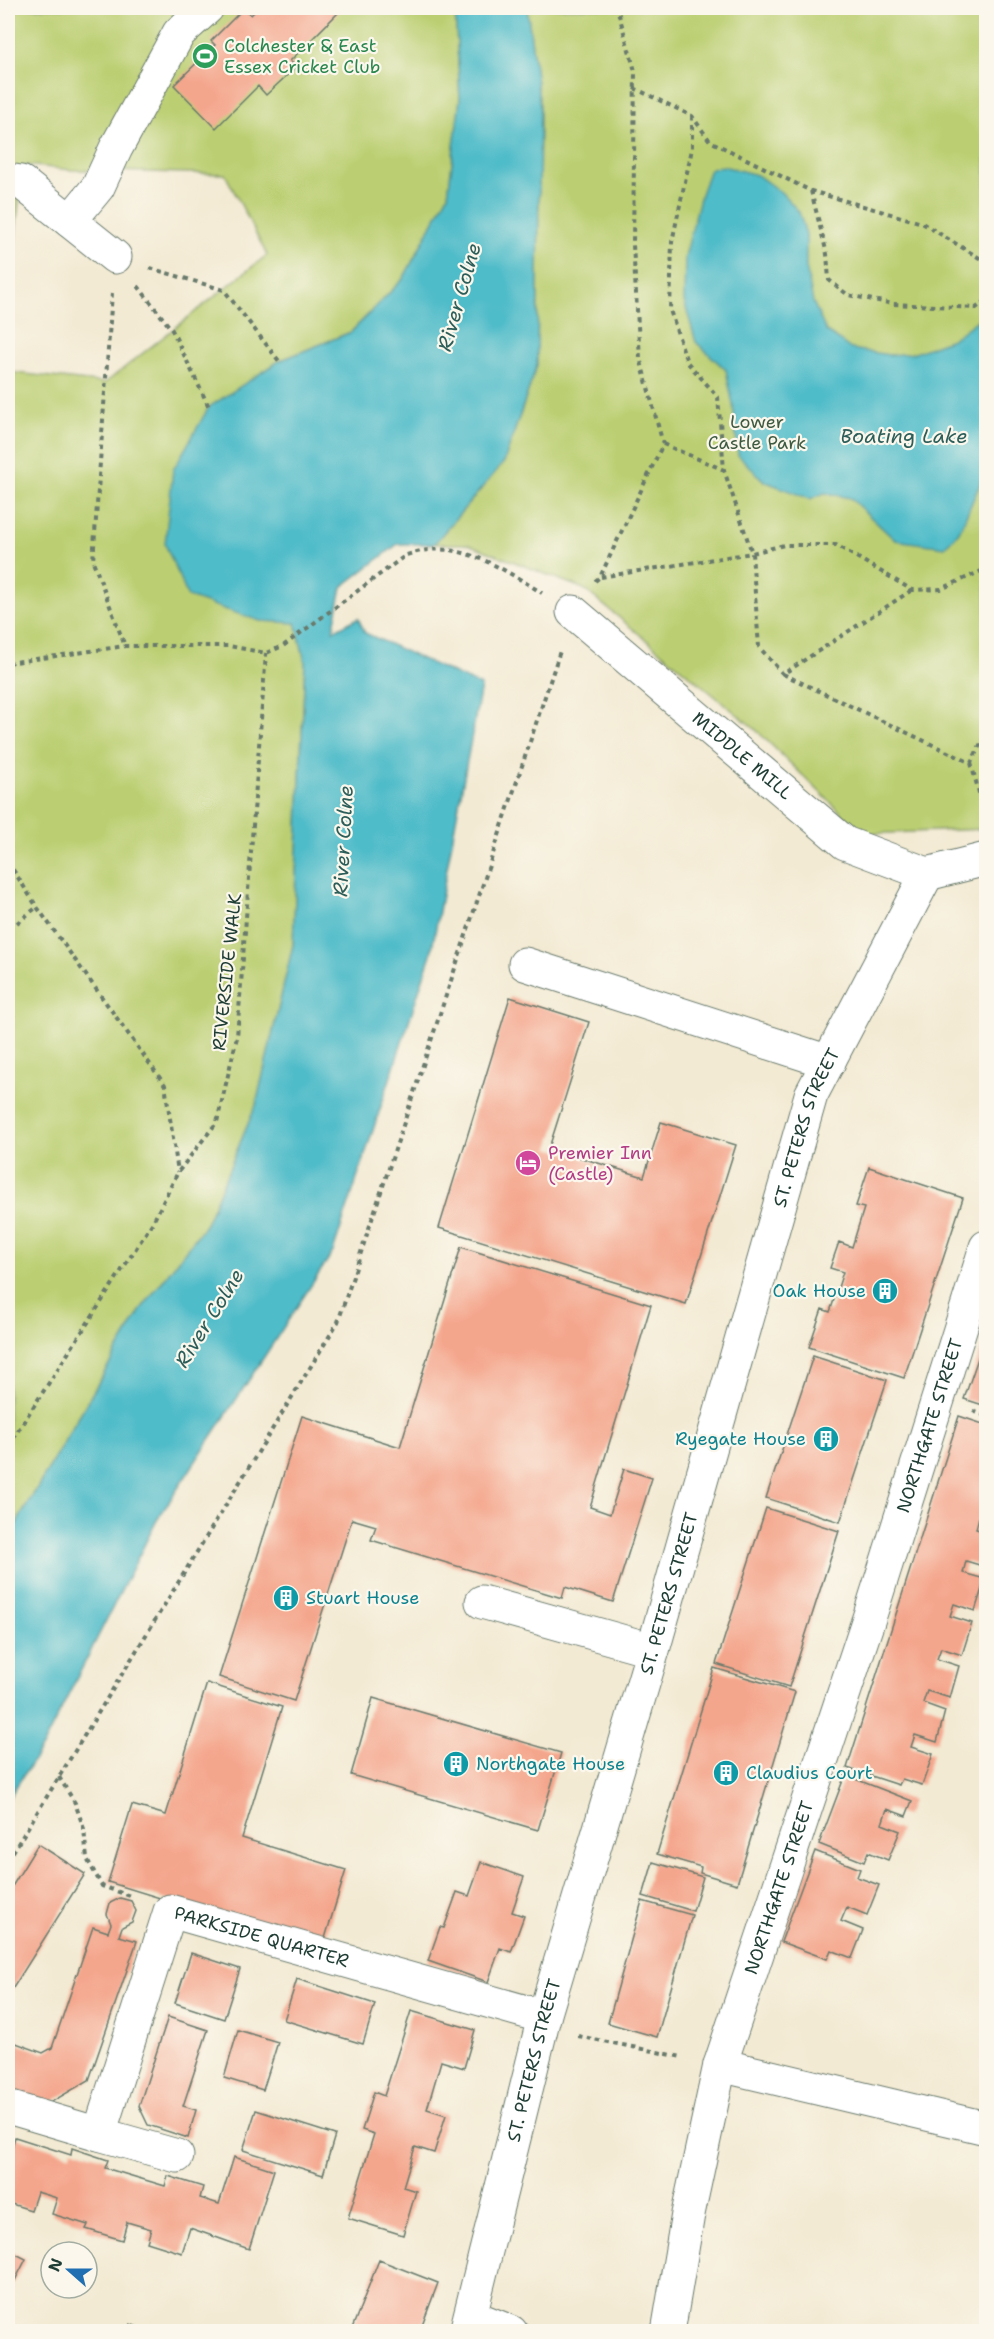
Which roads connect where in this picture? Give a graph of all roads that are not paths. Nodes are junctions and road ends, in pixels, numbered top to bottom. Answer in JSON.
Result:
{"nodes":[{"id":1,"x":207,"y":8,"type":"edge"},
{"id":2,"x":8,"y":180,"type":"edge"},
{"id":3,"x":70,"y":221,"type":"junction"},
{"id":4,"x":115,"y":257,"type":"road end"},
{"id":5,"x":573,"y":612,"type":"road end"},
{"id":6,"x":987,"y":859,"type":"edge"},
{"id":7,"x":927,"y":874,"type":"junction"},
{"id":8,"x":525,"y":964,"type":"dead end"},
{"id":9,"x":829,"y":1062,"type":"junction"},
{"id":10,"x":987,"y":1247,"type":"edge"},
{"id":11,"x":482,"y":1602,"type":"dead end"},
{"id":12,"x":652,"y":1650,"type":"junction"},
{"id":13,"x":543,"y":2023,"type":"junction"},
{"id":14,"x":720,"y":2066,"type":"junction"},
{"id":15,"x":8,"y":2107,"type":"edge"},
{"id":16,"x":987,"y":2128,"type":"edge"},
{"id":17,"x":99,"y":2134,"type":"junction"},
{"id":18,"x":177,"y":2156,"type":"dead end"},
{"id":19,"x":468,"y":2324,"type":"edge"},
{"id":20,"x":511,"y":2331,"type":"edge"},
{"id":21,"x":668,"y":2331,"type":"edge"}],
"edges":[{"from":1,"to":3,"type":"street"},
{"from":2,"to":3,"type":"street"},
{"from":3,"to":4,"type":"street"},
{"from":5,"to":7,"type":"street","name":"MIDDLE MILL"},
{"from":6,"to":7,"type":"street"},
{"from":7,"to":9,"type":"street","name":"ST. PETERS STREET"},
{"from":8,"to":9,"type":"street"},
{"from":9,"to":12,"type":"street","name":"ST. PETERS STREET"},
{"from":10,"to":14,"type":"street","name":"NORTHGATE STREET"},
{"from":11,"to":12,"type":"street"},
{"from":12,"to":13,"type":"street","name":"ST. PETERS STREET"},
{"from":13,"to":17,"type":"street","name":"PARKSIDE QUARTER"},
{"from":13,"to":19,"type":"street","name":"ST. PETERS STREET"},
{"from":14,"to":16,"type":"street"},
{"from":14,"to":21,"type":"street","name":"NORTHGATE STREET"},
{"from":15,"to":17,"type":"street"},
{"from":17,"to":18,"type":"street"},
{"from":19,"to":20,"type":"street"}]}
